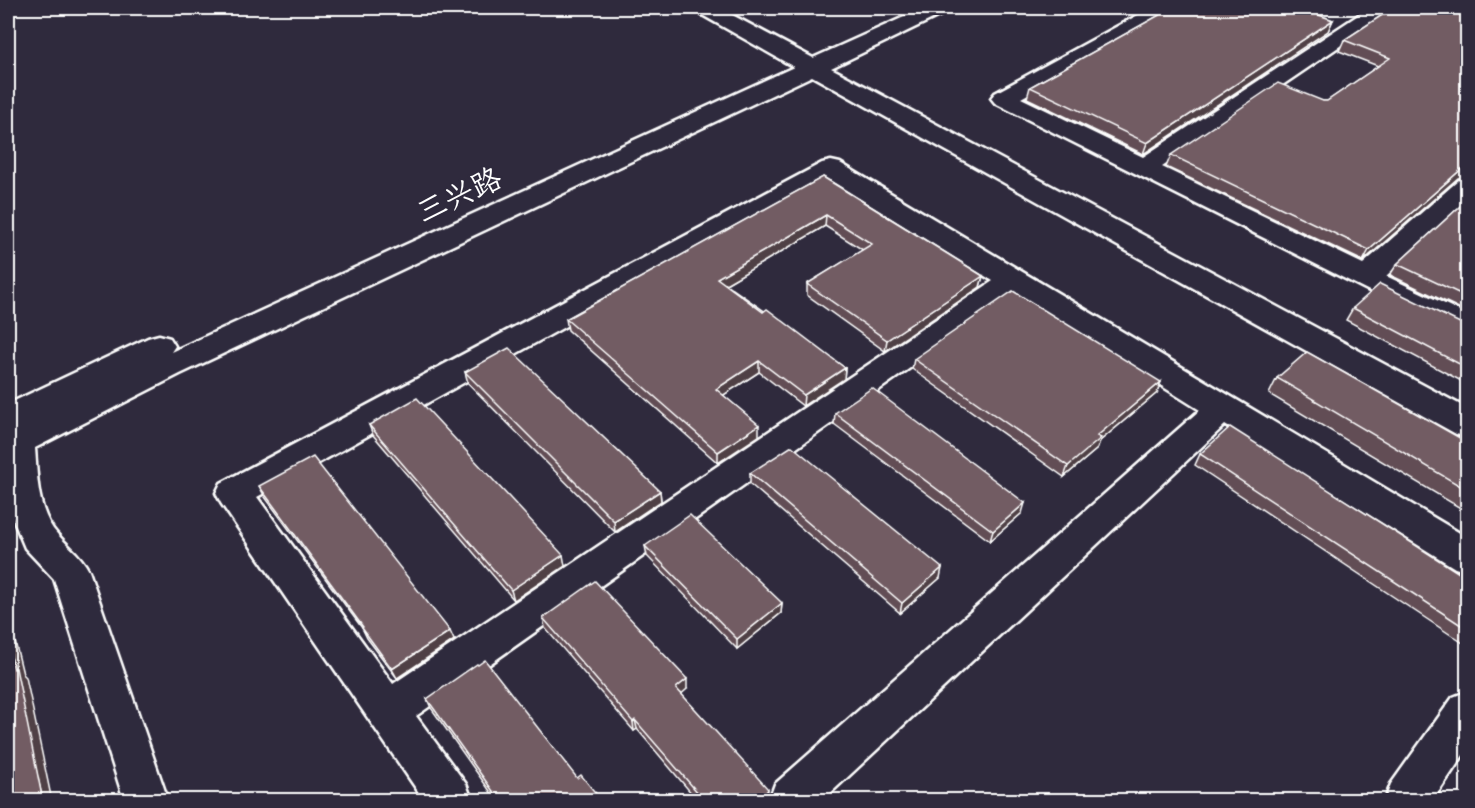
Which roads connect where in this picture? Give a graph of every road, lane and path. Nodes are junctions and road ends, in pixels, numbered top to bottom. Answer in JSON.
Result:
{"nodes":[{"id":1,"x":704,"y":8,"type":"edge"},
{"id":2,"x":904,"y":8,"type":"edge"},
{"id":3,"x":940,"y":8,"type":"edge"},
{"id":4,"x":1166,"y":8,"type":"edge"},
{"id":5,"x":1383,"y":8,"type":"edge"},
{"id":6,"x":804,"y":62,"type":"junction"},
{"id":7,"x":1143,"y":168,"type":"junction"},
{"id":8,"x":1467,"y":186,"type":"edge"},
{"id":9,"x":1366,"y":278,"type":"junction"},
{"id":10,"x":1014,"y":281,"type":"junction"},
{"id":11,"x":1467,"y":328,"type":"edge"},
{"id":12,"x":1222,"y":409,"type":"junction"},
{"id":13,"x":1467,"y":425,"type":"edge"},
{"id":14,"x":10,"y":435,"type":"edge"},
{"id":15,"x":1467,"y":557,"type":"edge"},
{"id":16,"x":1467,"y":711,"type":"edge"},
{"id":17,"x":388,"y":712,"type":"junction"},
{"id":18,"x":146,"y":801,"type":"edge"},
{"id":19,"x":450,"y":801,"type":"edge"},
{"id":20,"x":791,"y":801,"type":"edge"},
{"id":21,"x":1407,"y":801,"type":"edge"}],
"edges":[{"from":1,"to":6,"type":"street"},
{"from":2,"to":6,"type":"street","name":"三兴路"},
{"from":3,"to":6,"type":"street","name":"三兴路"},
{"from":4,"to":7,"type":"street"},
{"from":5,"to":7,"type":"street"},
{"from":6,"to":13,"type":"street"},
{"from":6,"to":14,"type":"street","name":"三兴路"},
{"from":7,"to":9,"type":"street"},
{"from":8,"to":9,"type":"street"},
{"from":9,"to":11,"type":"street"},
{"from":10,"to":12,"type":"street"},
{"from":10,"to":17,"type":"street"},
{"from":10,"to":17,"type":"street"},
{"from":12,"to":15,"type":"street"},
{"from":12,"to":20,"type":"street"},
{"from":14,"to":18,"type":"street"},
{"from":16,"to":21,"type":"street"},
{"from":17,"to":19,"type":"street"}]}
